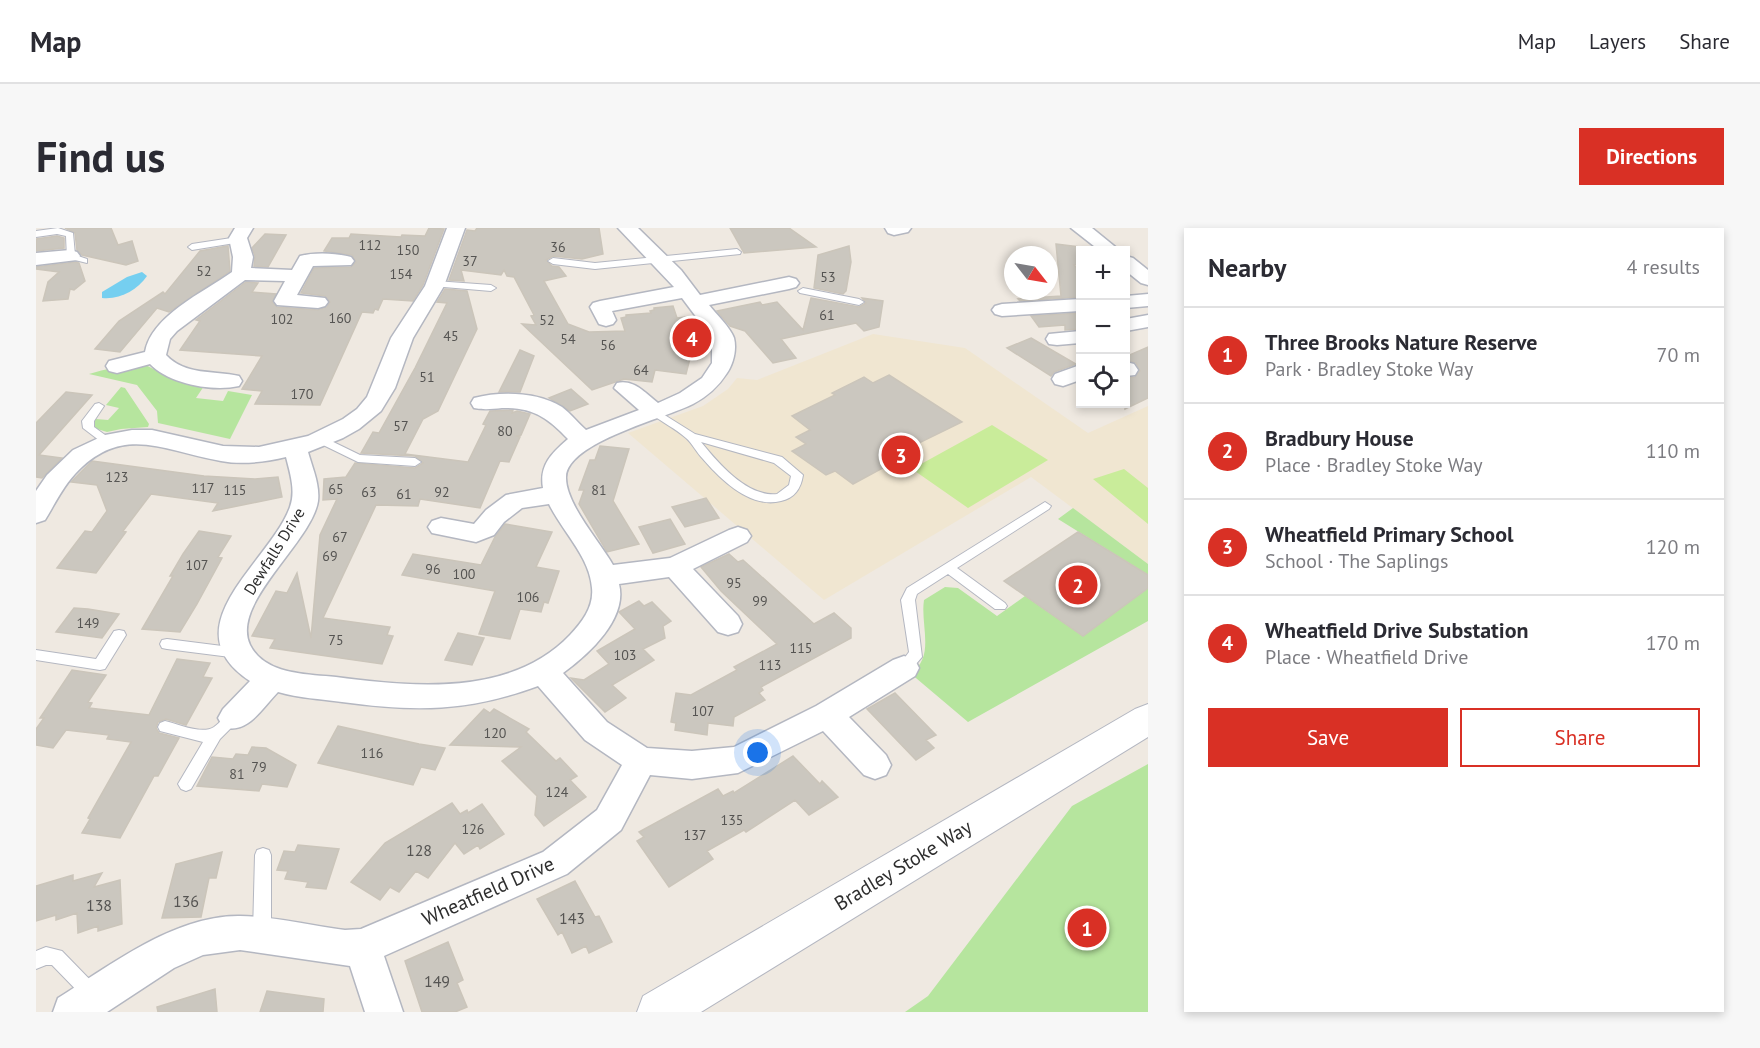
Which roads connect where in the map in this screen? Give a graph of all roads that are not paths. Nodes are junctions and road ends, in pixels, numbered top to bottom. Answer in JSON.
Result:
{"nodes":[{"id":1,"x":456,"y":228,"type":"edge"},
{"id":2,"x":627,"y":228,"type":"edge"},
{"id":3,"x":1080,"y":228,"type":"edge"},
{"id":4,"x":58,"y":229,"type":"edge"},
{"id":5,"x":36,"y":234,"type":"edge"},
{"id":6,"x":241,"y":234,"type":"edge"},
{"id":7,"x":1105,"y":246,"type":"edge"},
{"id":8,"x":192,"y":247,"type":"dead end"},
{"id":9,"x":737,"y":252,"type":"dead end"},
{"id":10,"x":36,"y":259,"type":"edge"},
{"id":11,"x":77,"y":259,"type":"joint"},
{"id":12,"x":344,"y":261,"type":"dead end"},
{"id":13,"x":554,"y":261,"type":"dead end"},
{"id":14,"x":662,"y":261,"type":"junction"},
{"id":15,"x":1130,"y":266,"type":"edge"},
{"id":16,"x":772,"y":267,"type":"dead end"},
{"id":17,"x":241,"y":274,"type":"junction"},
{"id":18,"x":298,"y":276,"type":"junction"},
{"id":19,"x":1148,"y":279,"type":"edge"},
{"id":20,"x":435,"y":284,"type":"junction"},
{"id":21,"x":796,"y":287,"type":"junction"},
{"id":22,"x":491,"y":288,"type":"dead end"},
{"id":23,"x":690,"y":296,"type":"junction"},
{"id":24,"x":1148,"y":300,"type":"edge"},
{"id":25,"x":318,"y":302,"type":"dead end"},
{"id":26,"x":859,"y":302,"type":"dead end"},
{"id":27,"x":1130,"y":302,"type":"edge"},
{"id":28,"x":1076,"y":305,"type":"edge"},
{"id":29,"x":599,"y":309,"type":"dead end"},
{"id":30,"x":1002,"y":310,"type":"dead end"},
{"id":31,"x":1148,"y":321,"type":"edge"},
{"id":32,"x":1130,"y":324,"type":"edge"},
{"id":33,"x":1076,"y":337,"type":"edge"},
{"id":34,"x":1058,"y":339,"type":"dead end"},
{"id":35,"x":155,"y":356,"type":"junction"},
{"id":36,"x":117,"y":366,"type":"dead end"},
{"id":37,"x":231,"y":381,"type":"dead end"},
{"id":38,"x":625,"y":388,"type":"dead end"},
{"id":39,"x":483,"y":403,"type":"dead end"},
{"id":40,"x":99,"y":406,"type":"dead end"},
{"id":41,"x":655,"y":412,"type":"junction"},
{"id":42,"x":691,"y":436,"type":"junction"},
{"id":43,"x":321,"y":440,"type":"junction"},
{"id":44,"x":582,"y":441,"type":"junction"},
{"id":45,"x":108,"y":442,"type":"junction"},
{"id":46,"x":295,"y":447,"type":"junction"},
{"id":47,"x":415,"y":462,"type":"dead end"},
{"id":48,"x":556,"y":494,"type":"junction"},
{"id":49,"x":38,"y":506,"type":"edge"},
{"id":50,"x":1045,"y":506,"type":"dead end"},
{"id":51,"x":440,"y":528,"type":"dead end"},
{"id":52,"x":738,"y":536,"type":"dead end"},
{"id":53,"x":675,"y":567,"type":"junction"},
{"id":54,"x":948,"y":568,"type":"junction"},
{"id":55,"x":606,"y":576,"type":"junction"},
{"id":56,"x":1000,"y":606,"type":"dead end"},
{"id":57,"x":728,"y":624,"type":"dead end"},
{"id":58,"x":119,"y":635,"type":"dead end"},
{"id":59,"x":167,"y":644,"type":"dead end"},
{"id":60,"x":237,"y":653,"type":"junction"},
{"id":61,"x":36,"y":655,"type":"edge"},
{"id":62,"x":904,"y":668,"type":"joint"},
{"id":63,"x":543,"y":671,"type":"junction"},
{"id":64,"x":272,"y":678,"type":"junction"},
{"id":65,"x":827,"y":715,"type":"junction"},
{"id":66,"x":1148,"y":719,"type":"edge"},
{"id":67,"x":165,"y":727,"type":"dead end"},
{"id":68,"x":224,"y":727,"type":"junction"},
{"id":69,"x":642,"y":761,"type":"junction"},
{"id":70,"x":875,"y":765,"type":"dead end"},
{"id":71,"x":186,"y":784,"type":"dead end"},
{"id":72,"x":263,"y":855,"type":"dead end"},
{"id":73,"x":261,"y":936,"type":"junction"},
{"id":74,"x":362,"y":947,"type":"junction"},
{"id":75,"x":36,"y":960,"type":"edge"},
{"id":76,"x":83,"y":1004,"type":"edge"},
{"id":77,"x":384,"y":1012,"type":"edge"},
{"id":78,"x":659,"y":1012,"type":"edge"}],
"edges":[{"from":1,"to":20,"type":"street"},
{"from":2,"to":14,"type":"street"},
{"from":3,"to":7,"type":"street"},
{"from":4,"to":5,"type":"lane"},
{"from":4,"to":11,"type":"lane"},
{"from":6,"to":8,"type":"lane"},
{"from":6,"to":17,"type":"street"},
{"from":9,"to":14,"type":"lane"},
{"from":10,"to":11,"type":"street"},
{"from":12,"to":18,"type":"street"},
{"from":13,"to":14,"type":"lane"},
{"from":14,"to":23,"type":"street"},
{"from":15,"to":19,"type":"street"},
{"from":16,"to":21,"type":"street"},
{"from":17,"to":18,"type":"street"},
{"from":17,"to":35,"type":"street"},
{"from":18,"to":25,"type":"street"},
{"from":20,"to":22,"type":"lane"},
{"from":20,"to":43,"type":"street"},
{"from":21,"to":23,"type":"street"},
{"from":21,"to":26,"type":"lane"},
{"from":23,"to":29,"type":"street"},
{"from":23,"to":41,"type":"street"},
{"from":24,"to":27,"type":"street"},
{"from":28,"to":30,"type":"street"},
{"from":31,"to":32,"type":"street"},
{"from":33,"to":34,"type":"street"},
{"from":35,"to":36,"type":"street"},
{"from":35,"to":37,"type":"street"},
{"from":38,"to":41,"type":"street"},
{"from":39,"to":44,"type":"street"},
{"from":40,"to":45,"type":"lane"},
{"from":41,"to":42,"type":"lane"},
{"from":41,"to":44,"type":"street"},
{"from":42,"to":42,"type":"lane"},
{"from":43,"to":46,"type":"street"},
{"from":43,"to":47,"type":"lane"},
{"from":44,"to":48,"type":"street"},
{"from":45,"to":46,"type":"street"},
{"from":45,"to":49,"type":"street"},
{"from":46,"to":60,"type":"street","name":"Dewfalls Drive"},
{"from":48,"to":51,"type":"street"},
{"from":48,"to":55,"type":"street"},
{"from":50,"to":54,"type":"lane"},
{"from":52,"to":53,"type":"street"},
{"from":53,"to":55,"type":"street"},
{"from":53,"to":57,"type":"street"},
{"from":54,"to":56,"type":"lane"},
{"from":54,"to":62,"type":"lane"},
{"from":55,"to":63,"type":"street"},
{"from":58,"to":61,"type":"lane"},
{"from":59,"to":60,"type":"lane"},
{"from":60,"to":64,"type":"street"},
{"from":62,"to":65,"type":"street"},
{"from":63,"to":64,"type":"street"},
{"from":63,"to":69,"type":"street"},
{"from":64,"to":68,"type":"street"},
{"from":65,"to":69,"type":"street"},
{"from":65,"to":70,"type":"street"},
{"from":66,"to":78,"type":"street","name":"Bradley Stoke Way"},
{"from":67,"to":68,"type":"lane"},
{"from":68,"to":71,"type":"lane"},
{"from":69,"to":74,"type":"street","name":"Wheatfield Drive"},
{"from":72,"to":73,"type":"lane"},
{"from":73,"to":74,"type":"street","name":"Wheatfield Drive"},
{"from":73,"to":76,"type":"street","name":"Wheatfield Drive"},
{"from":74,"to":77,"type":"street"},
{"from":75,"to":76,"type":"lane"}]}
